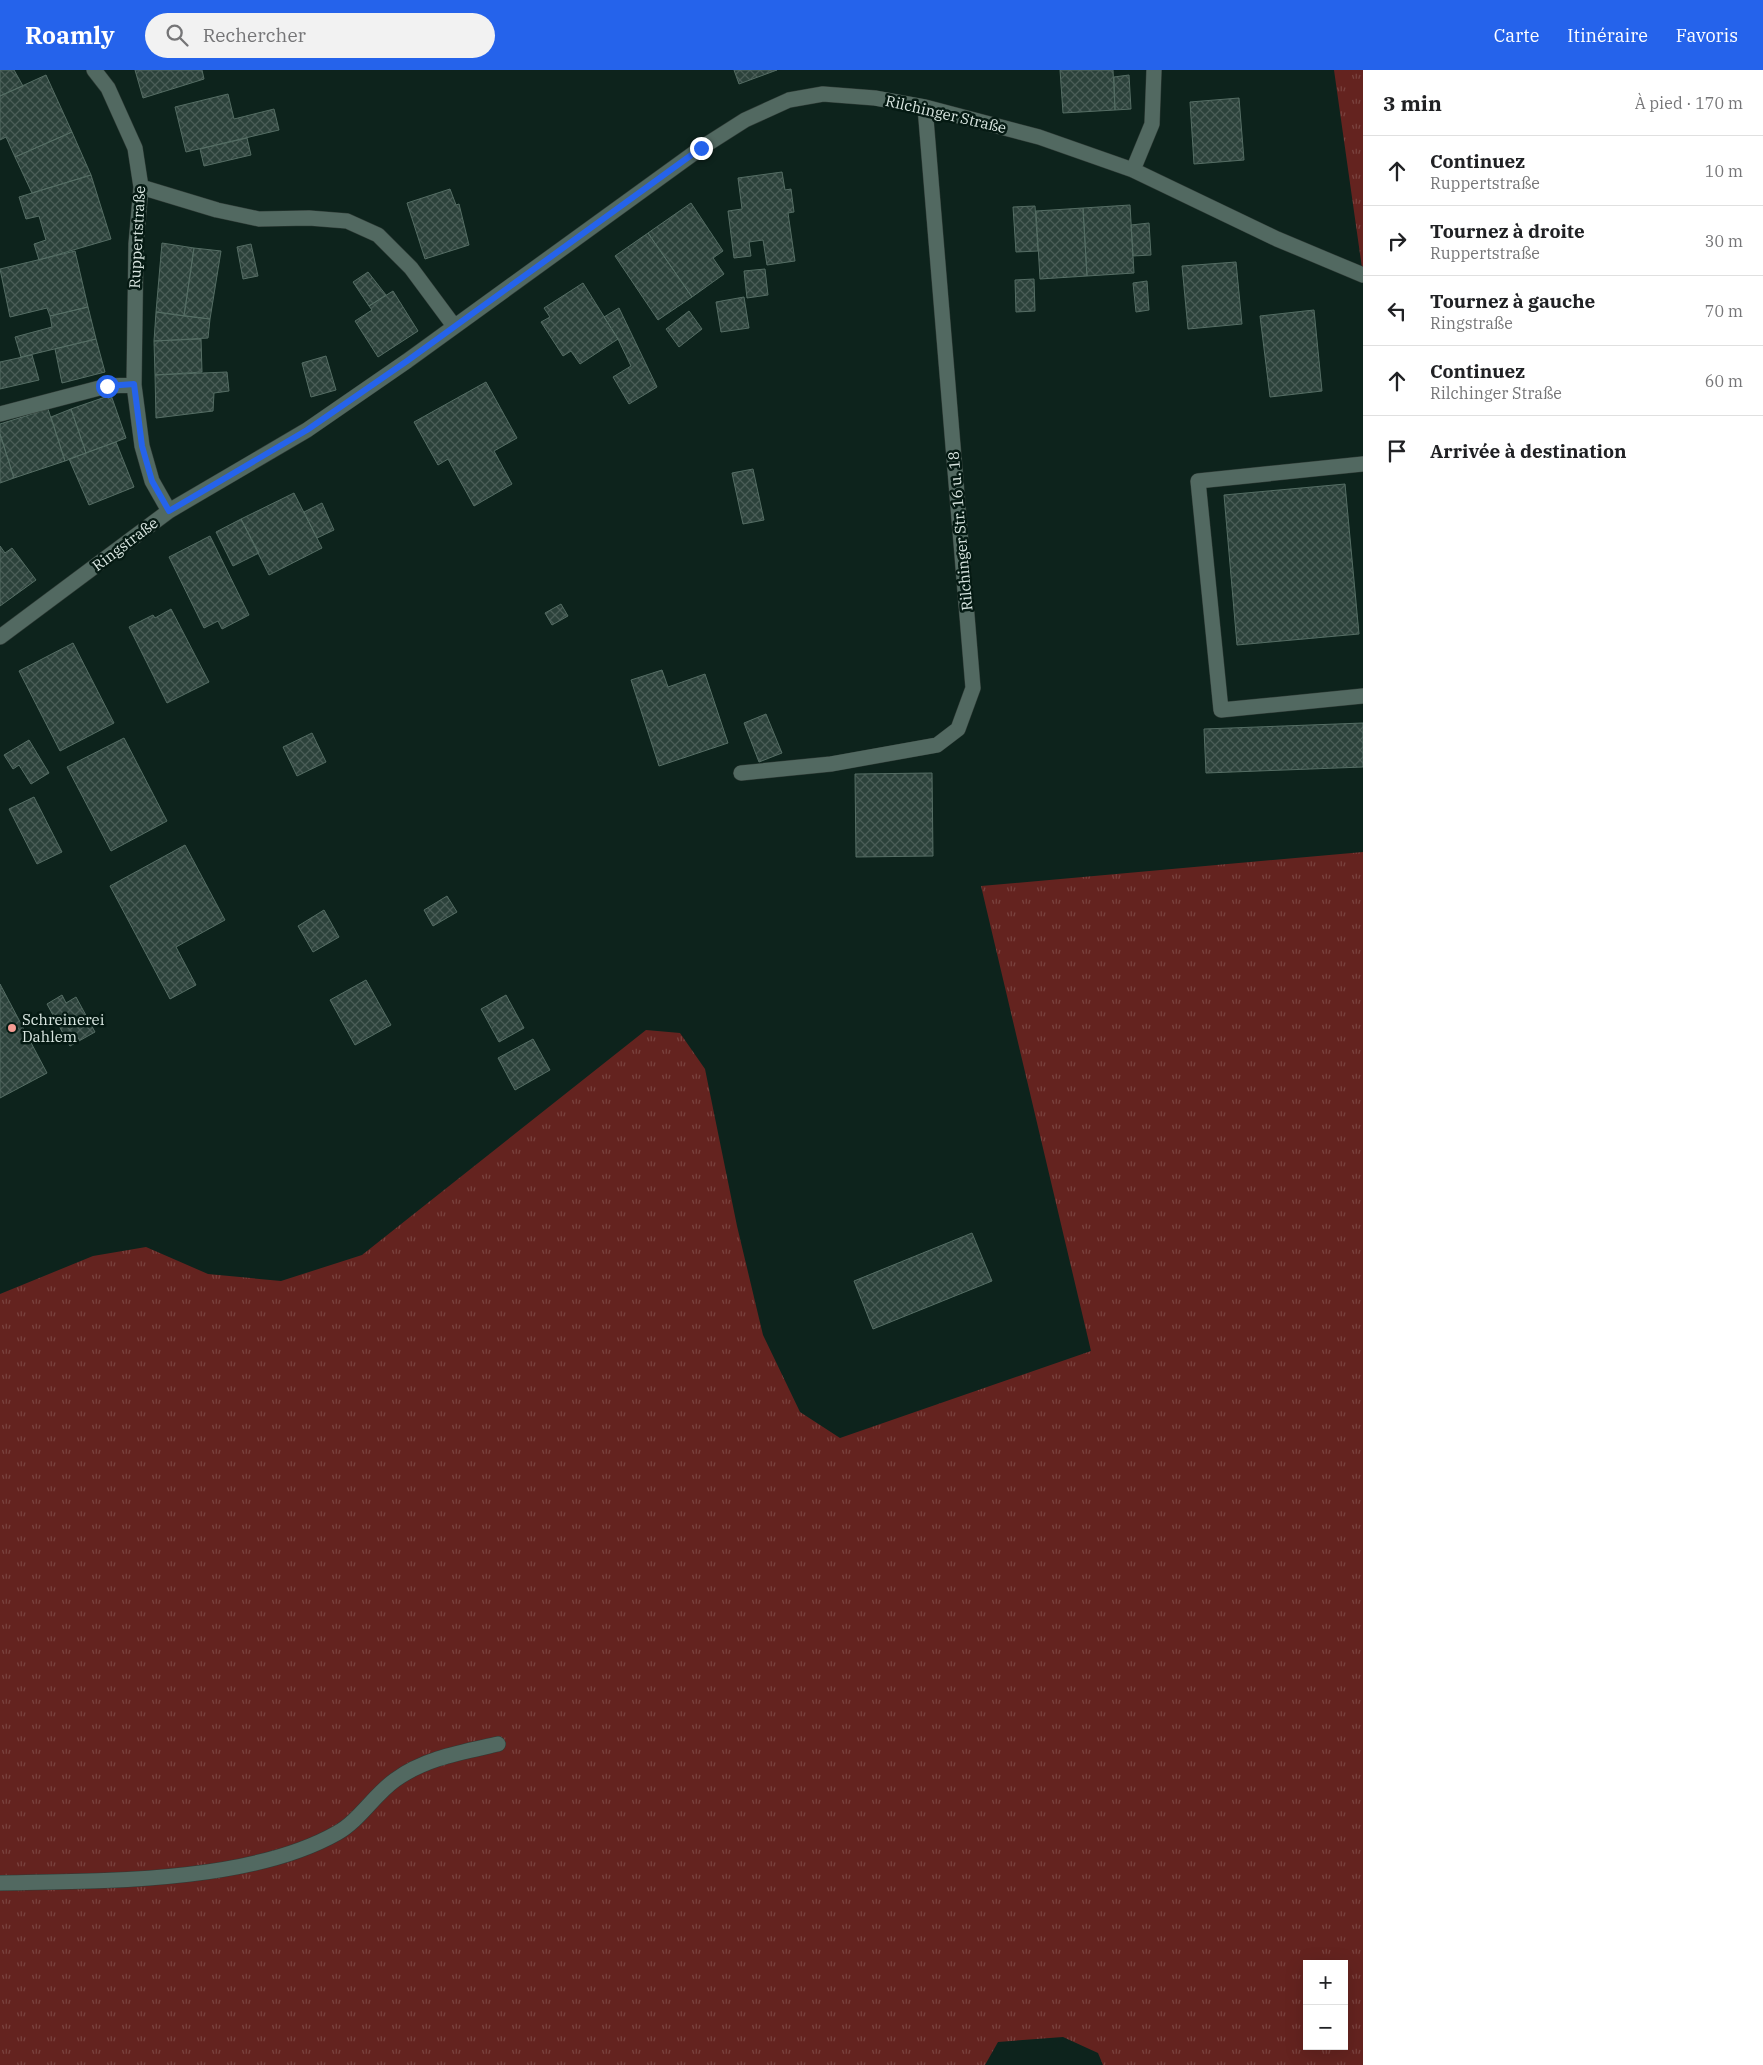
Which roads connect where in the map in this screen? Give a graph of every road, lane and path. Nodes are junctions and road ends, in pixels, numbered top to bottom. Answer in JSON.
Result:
{"nodes":[{"id":1,"x":94,"y":70,"type":"edge"},
{"id":2,"x":1154,"y":70,"type":"edge"},
{"id":3,"x":925,"y":107,"type":"junction"},
{"id":4,"x":1133,"y":170,"type":"junction"},
{"id":5,"x":141,"y":187,"type":"junction"},
{"id":6,"x":1363,"y":276,"type":"edge"},
{"id":7,"x":454,"y":326,"type":"junction"},
{"id":8,"x":134,"y":384,"type":"junction"},
{"id":9,"x":0,"y":414,"type":"edge"},
{"id":10,"x":1363,"y":464,"type":"edge"},
{"id":11,"x":169,"y":511,"type":"junction"},
{"id":12,"x":0,"y":637,"type":"edge"},
{"id":13,"x":1363,"y":696,"type":"edge"},
{"id":14,"x":741,"y":773,"type":"dead end"},
{"id":15,"x":498,"y":1744,"type":"dead end"},
{"id":16,"x":0,"y":1883,"type":"edge"}],
"edges":[{"from":1,"to":5,"type":"street","name":"Ruppertstraße"},
{"from":2,"to":4,"type":"street"},
{"from":3,"to":4,"type":"street","name":"Rilchinger Straße"},
{"from":3,"to":7,"type":"street","name":"Rilchinger Straße"},
{"from":3,"to":14,"type":"street","name":"Rilchinger Str. 16 u. 18"},
{"from":4,"to":6,"type":"street","name":"Rilchinger Straße"},
{"from":5,"to":7,"type":"street"},
{"from":5,"to":8,"type":"street","name":"Ruppertstraße"},
{"from":7,"to":11,"type":"street","name":"Ringstraße"},
{"from":8,"to":9,"type":"street"},
{"from":8,"to":11,"type":"street","name":"Ruppertstraße"},
{"from":10,"to":13,"type":"street"},
{"from":11,"to":12,"type":"street","name":"Ringstraße"},
{"from":15,"to":16,"type":"street"}]}
